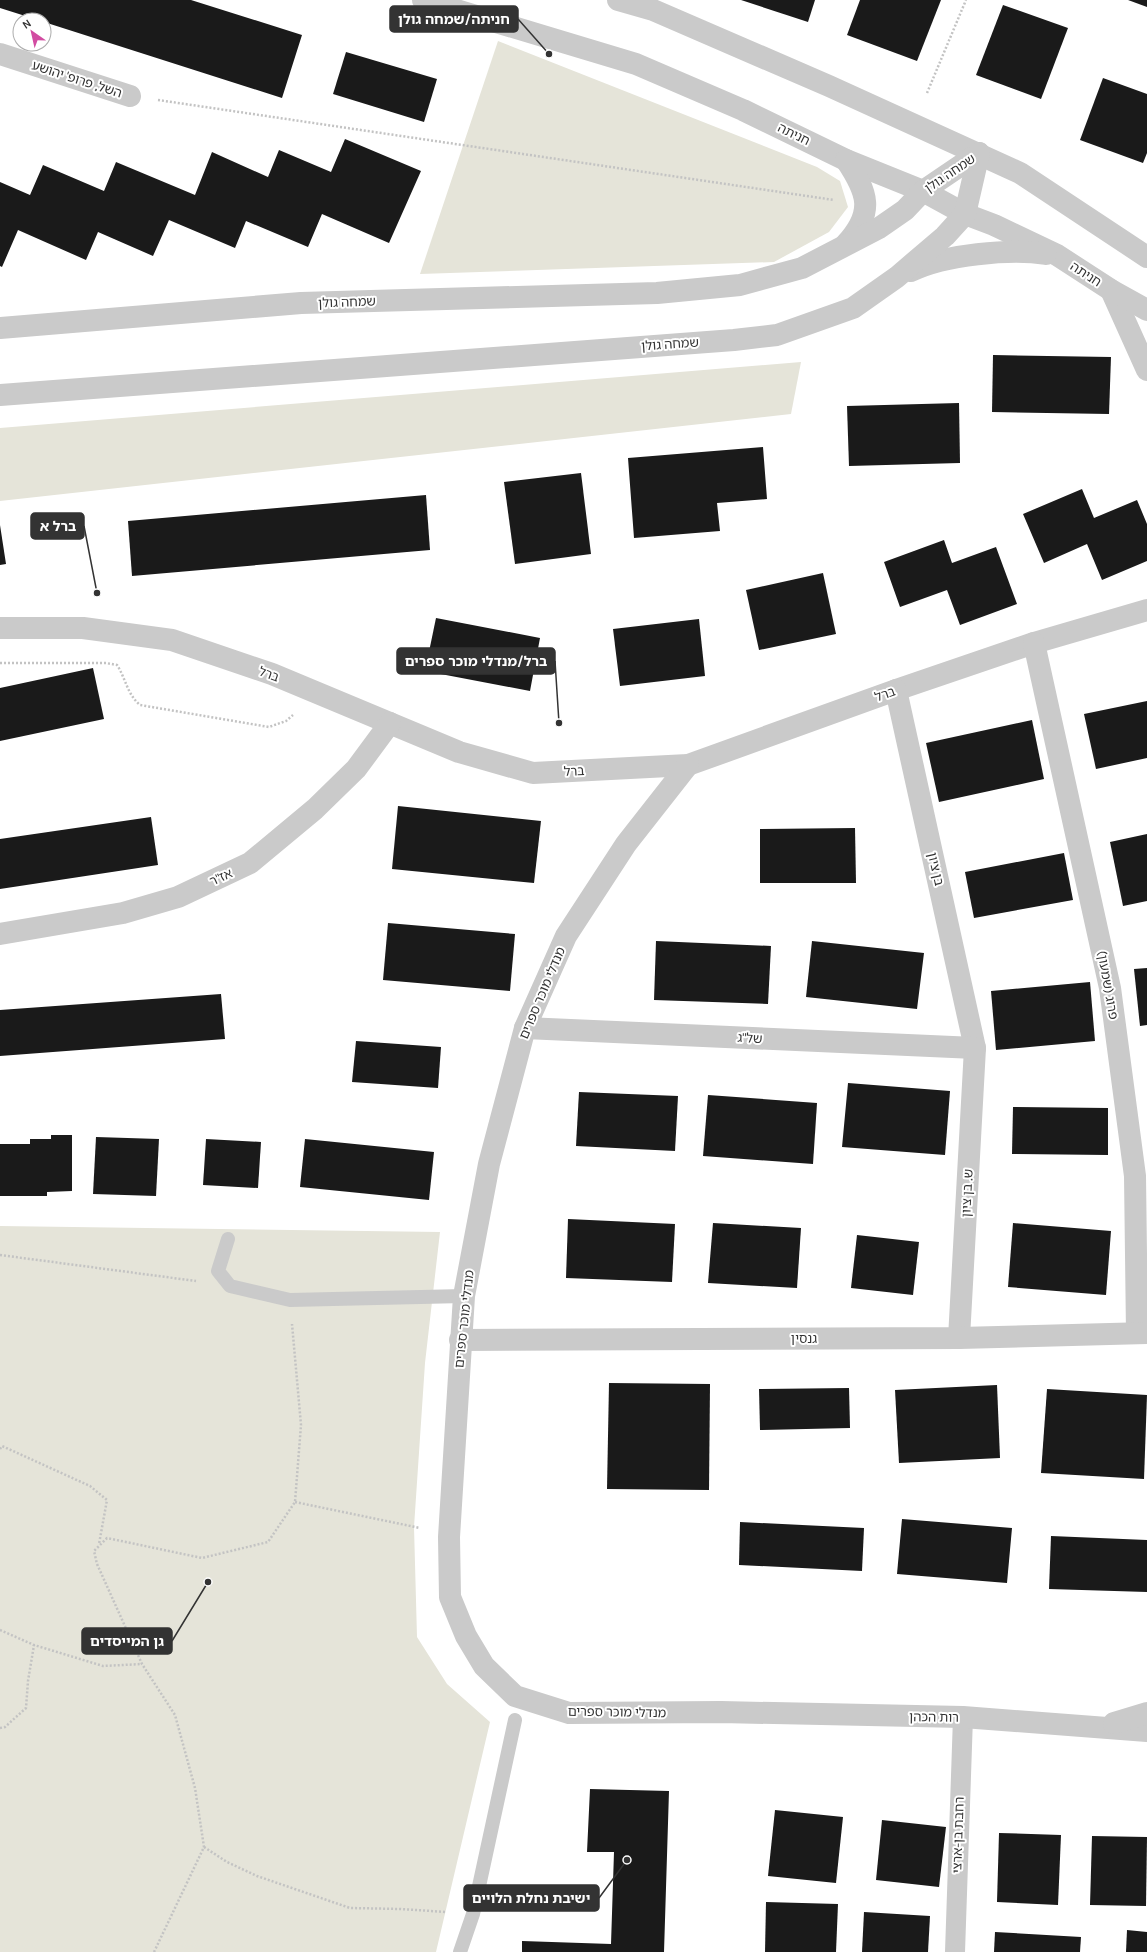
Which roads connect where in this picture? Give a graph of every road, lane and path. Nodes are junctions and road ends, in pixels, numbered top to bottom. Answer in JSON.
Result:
{"nodes":[{"id":1,"x":423,"y":0,"type":"edge"},
{"id":2,"x":618,"y":0,"type":"edge"},
{"id":3,"x":966,"y":0,"type":"edge"},
{"id":4,"x":0,"y":54,"type":"edge"},
{"id":5,"x":927,"y":93,"type":"dead end"},
{"id":6,"x":130,"y":96,"type":"joint"},
{"id":7,"x":979,"y":153,"type":"junction"},
{"id":8,"x":846,"y":160,"type":"junction"},
{"id":9,"x":923,"y":191,"type":"junction"},
{"id":10,"x":865,"y":204,"type":"junction"},
{"id":11,"x":965,"y":214,"type":"junction"},
{"id":12,"x":840,"y":249,"type":"junction"},
{"id":13,"x":1057,"y":255,"type":"junction"},
{"id":14,"x":1147,"y":257,"type":"edge"},
{"id":15,"x":897,"y":277,"type":"junction"},
{"id":16,"x":1111,"y":290,"type":"junction"},
{"id":17,"x":1147,"y":310,"type":"edge"},
{"id":18,"x":0,"y":328,"type":"edge"},
{"id":19,"x":1147,"y":370,"type":"edge"},
{"id":20,"x":0,"y":395,"type":"edge"},
{"id":21,"x":1147,"y":610,"type":"edge"},
{"id":22,"x":0,"y":628,"type":"edge"},
{"id":23,"x":1034,"y":643,"type":"junction"},
{"id":24,"x":0,"y":663,"type":"edge"},
{"id":25,"x":896,"y":690,"type":"junction"},
{"id":26,"x":295,"y":713,"type":"dead end"},
{"id":27,"x":390,"y":723,"type":"junction"},
{"id":28,"x":688,"y":765,"type":"junction"},
{"id":29,"x":0,"y":934,"type":"edge"},
{"id":30,"x":525,"y":1028,"type":"junction"},
{"id":31,"x":975,"y":1048,"type":"junction"},
{"id":32,"x":228,"y":1239,"type":"dead end"},
{"id":33,"x":0,"y":1255,"type":"edge"},
{"id":34,"x":230,"y":1286,"type":"junction"},
{"id":35,"x":464,"y":1296,"type":"junction"},
{"id":36,"x":290,"y":1300,"type":"junction"},
{"id":37,"x":1142,"y":1333,"type":"edge"},
{"id":38,"x":959,"y":1338,"type":"junction"},
{"id":39,"x":460,"y":1340,"type":"junction"},
{"id":40,"x":0,"y":1449,"type":"edge"},
{"id":41,"x":295,"y":1502,"type":"junction"},
{"id":42,"x":420,"y":1528,"type":"dead end"},
{"id":43,"x":99,"y":1544,"type":"junction"},
{"id":44,"x":0,"y":1630,"type":"edge"},
{"id":45,"x":34,"y":1645,"type":"junction"},
{"id":46,"x":142,"y":1664,"type":"junction"},
{"id":47,"x":721,"y":1712,"type":"joint"},
{"id":48,"x":1147,"y":1713,"type":"edge"},
{"id":49,"x":963,"y":1717,"type":"junction"},
{"id":50,"x":515,"y":1720,"type":"dead end"},
{"id":51,"x":0,"y":1728,"type":"edge"},
{"id":52,"x":1100,"y":1728,"type":"junction"},
{"id":53,"x":1147,"y":1731,"type":"edge"},
{"id":54,"x":204,"y":1847,"type":"junction"},
{"id":55,"x":473,"y":1914,"type":"junction"},
{"id":56,"x":154,"y":1952,"type":"edge"},
{"id":57,"x":460,"y":1952,"type":"edge"},
{"id":58,"x":955,"y":1952,"type":"edge"}],
"edges":[{"from":1,"to":8,"type":"street","name":"חניתה"},
{"from":2,"to":7,"type":"street"},
{"from":3,"to":5,"type":"path"},
{"from":4,"to":6,"type":"street","name":"השל, פרופ' יהושע"},
{"from":6,"to":10,"type":"path"},
{"from":7,"to":9,"type":"street","name":"שמחה גולן"},
{"from":7,"to":11,"type":"street","name":"שמחה גולן"},
{"from":7,"to":14,"type":"street"},
{"from":8,"to":9,"type":"street","name":"חניתה"},
{"from":8,"to":10,"type":"street"},
{"from":9,"to":11,"type":"street","name":"חניתה"},
{"from":9,"to":12,"type":"street","name":"שמחה גולן"},
{"from":10,"to":12,"type":"street"},
{"from":11,"to":13,"type":"street","name":"חניתה"},
{"from":11,"to":15,"type":"street","name":"שמחה גולן"},
{"from":12,"to":18,"type":"street","name":"שמחה גולן"},
{"from":13,"to":15,"type":"street"},
{"from":13,"to":16,"type":"street","name":"חניתה"},
{"from":15,"to":20,"type":"street","name":"שמחה גולן"},
{"from":16,"to":17,"type":"street","name":"חניתה"},
{"from":16,"to":19,"type":"street"},
{"from":21,"to":23,"type":"street","name":"ברל"},
{"from":22,"to":27,"type":"street","name":"ברל"},
{"from":23,"to":25,"type":"street","name":"ברל"},
{"from":23,"to":37,"type":"street","name":"פרוג (שמעון)"},
{"from":24,"to":26,"type":"path"},
{"from":25,"to":28,"type":"street","name":"ברל"},
{"from":25,"to":31,"type":"street","name":"בן ציון"},
{"from":27,"to":28,"type":"street","name":"ברל"},
{"from":27,"to":29,"type":"street","name":"אז\"ר"},
{"from":28,"to":30,"type":"street","name":"מנדלי מוכר ספרים"},
{"from":30,"to":31,"type":"street","name":"של\"ג"},
{"from":30,"to":35,"type":"street","name":"מנדלי מוכר ספרים"},
{"from":31,"to":38,"type":"street","name":"ש. בן ציון"},
{"from":32,"to":34,"type":"lane"},
{"from":33,"to":34,"type":"path"},
{"from":34,"to":36,"type":"lane"},
{"from":35,"to":36,"type":"lane"},
{"from":35,"to":39,"type":"street","name":"מנדלי מוכר ספרים"},
{"from":36,"to":41,"type":"path"},
{"from":37,"to":38,"type":"street","name":"גנסין"},
{"from":38,"to":39,"type":"street","name":"גנסין"},
{"from":39,"to":47,"type":"street","name":"מנדלי מוכר ספרים"},
{"from":40,"to":43,"type":"path"},
{"from":41,"to":42,"type":"path"},
{"from":41,"to":43,"type":"path"},
{"from":43,"to":46,"type":"path"},
{"from":44,"to":45,"type":"path"},
{"from":45,"to":46,"type":"path"},
{"from":45,"to":51,"type":"path"},
{"from":46,"to":54,"type":"path"},
{"from":47,"to":49,"type":"street","name":"רות הכהן"},
{"from":48,"to":52,"type":"street"},
{"from":49,"to":52,"type":"street","name":"רות הכהן"},
{"from":49,"to":58,"type":"street","name":"רחבת בן-ארצי"},
{"from":50,"to":55,"type":"lane"},
{"from":52,"to":53,"type":"street","name":"רות הכהן"},
{"from":54,"to":55,"type":"path"},
{"from":54,"to":56,"type":"path"},
{"from":55,"to":57,"type":"lane"}]}
